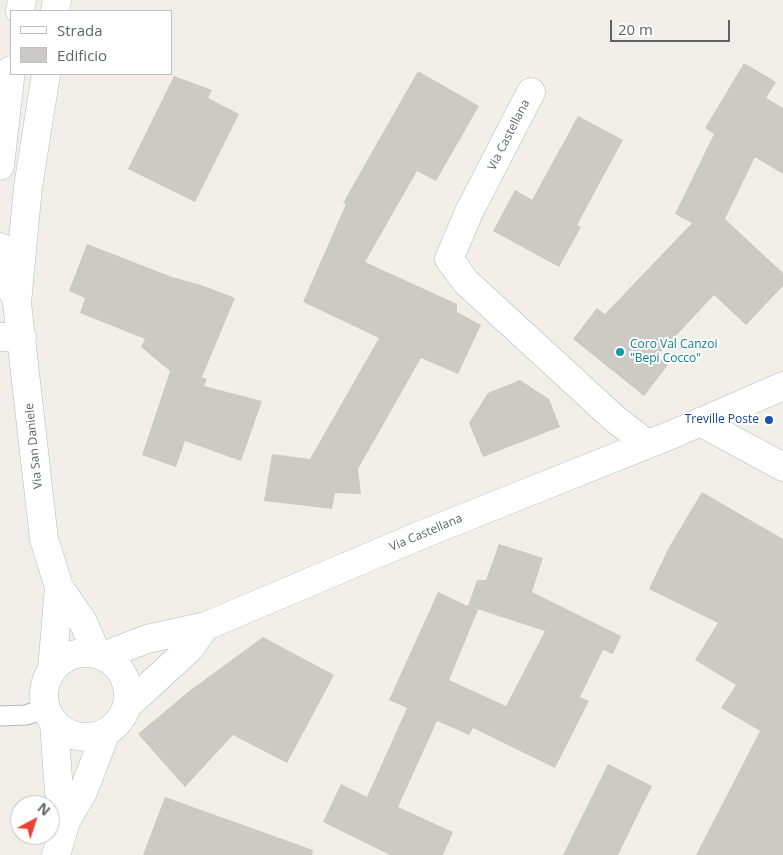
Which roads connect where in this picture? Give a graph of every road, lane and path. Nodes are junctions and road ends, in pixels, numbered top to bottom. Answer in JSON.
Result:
{"nodes":[{"id":1,"x":10,"y":75,"type":"edge"},
{"id":2,"x":46,"y":75,"type":"edge"},
{"id":3,"x":531,"y":92,"type":"dead end"},
{"id":4,"x":0,"y":166,"type":"edge"},
{"id":5,"x":0,"y":247,"type":"edge"},
{"id":6,"x":17,"y":303,"type":"junction"},
{"id":7,"x":11,"y":337,"type":"edge"},
{"id":8,"x":783,"y":386,"type":"edge"},
{"id":9,"x":700,"y":422,"type":"junction"},
{"id":10,"x":646,"y":443,"type":"junction"},
{"id":11,"x":783,"y":468,"type":"edge"},
{"id":12,"x":59,"y":586,"type":"junction"},
{"id":13,"x":206,"y":626,"type":"junction"},
{"id":14,"x":100,"y":655,"type":"junction"},
{"id":15,"x":52,"y":670,"type":"junction"},
{"id":16,"x":127,"y":706,"type":"junction"},
{"id":17,"x":0,"y":716,"type":"edge"},
{"id":18,"x":50,"y":716,"type":"junction"},
{"id":19,"x":106,"y":732,"type":"junction"},
{"id":20,"x":66,"y":820,"type":"junction"},
{"id":21,"x":56,"y":855,"type":"edge"}],
"edges":[{"from":1,"to":4,"type":"street"},
{"from":2,"to":6,"type":"street","name":"Via San Daniele"},
{"from":3,"to":10,"type":"street","name":"Via Castellana"},
{"from":5,"to":6,"type":"street","name":"Via San Daniele"},
{"from":6,"to":7,"type":"street","name":"Via San Daniele"},
{"from":7,"to":12,"type":"street","name":"Via San Daniele"},
{"from":8,"to":9,"type":"street","name":"Via Castellana"},
{"from":9,"to":10,"type":"street","name":"Via Castellana"},
{"from":9,"to":11,"type":"street"},
{"from":10,"to":13,"type":"street","name":"Via Castellana"},
{"from":12,"to":14,"type":"street","name":"Via San Daniele"},
{"from":12,"to":15,"type":"street","name":"Via San Daniele"},
{"from":13,"to":14,"type":"street","name":"Via Castellana"},
{"from":13,"to":16,"type":"street"},
{"from":14,"to":15,"type":"street"},
{"from":14,"to":16,"type":"street"},
{"from":15,"to":18,"type":"street"},
{"from":16,"to":19,"type":"street"},
{"from":17,"to":18,"type":"lane"},
{"from":18,"to":19,"type":"street"},
{"from":18,"to":20,"type":"street"},
{"from":19,"to":20,"type":"street"},
{"from":20,"to":21,"type":"street"}]}
